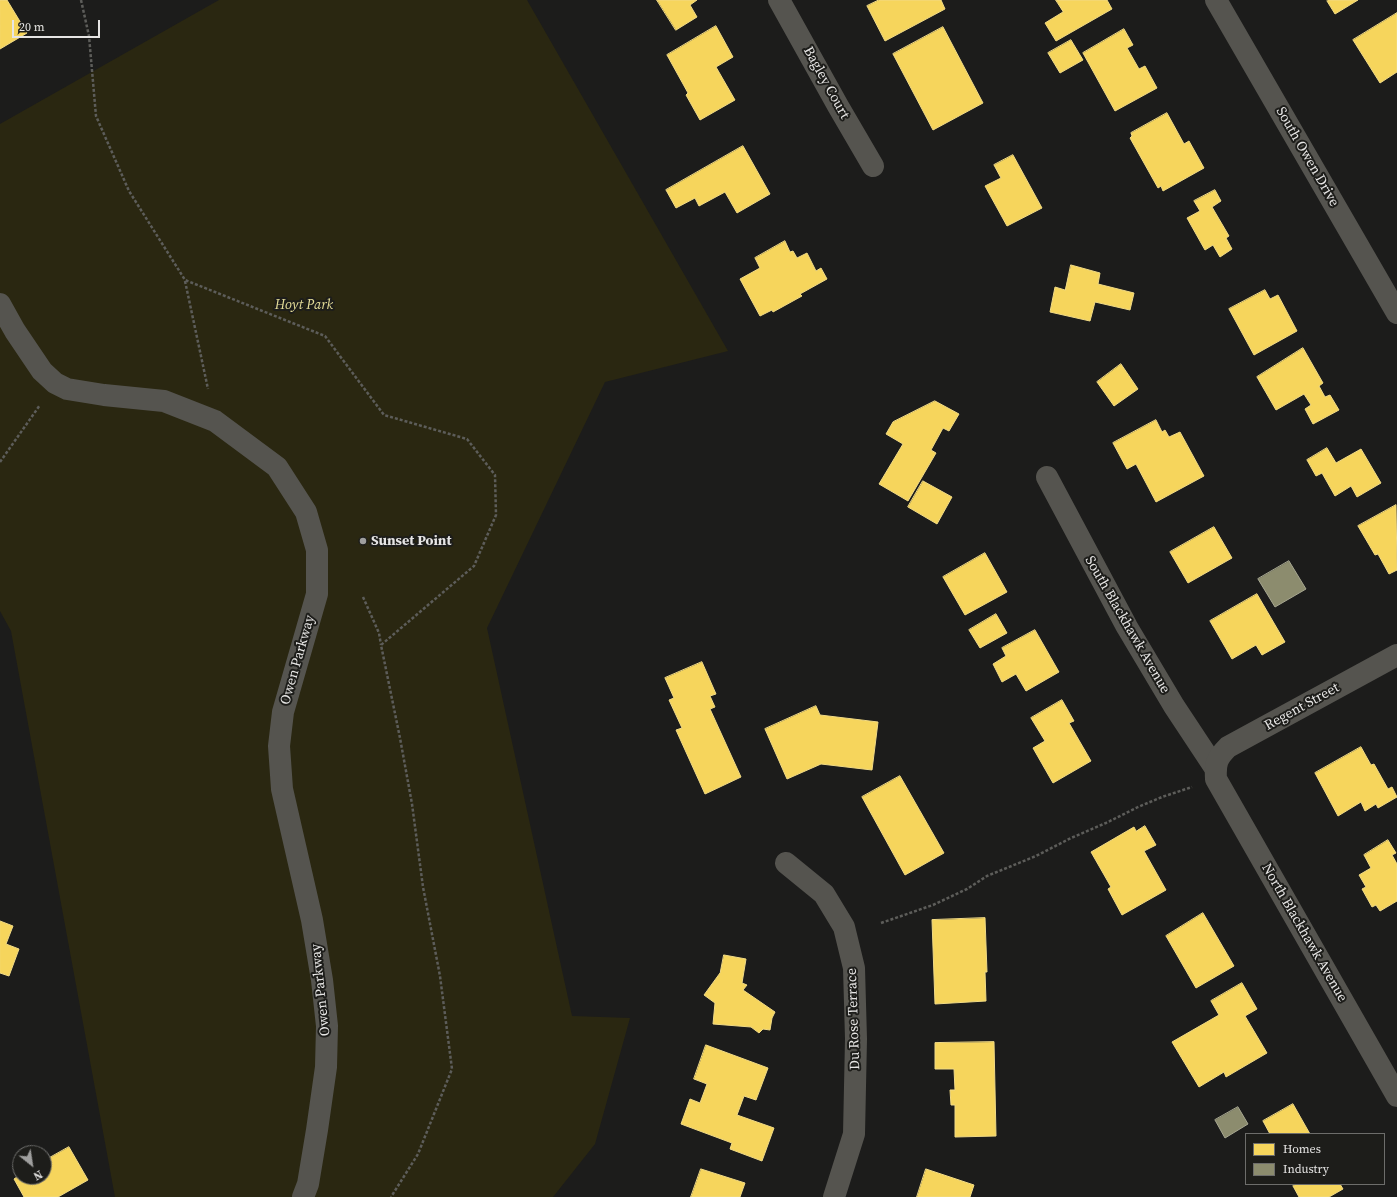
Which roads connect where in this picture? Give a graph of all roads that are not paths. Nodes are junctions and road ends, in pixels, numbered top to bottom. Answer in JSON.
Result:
{"nodes":[{"id":1,"x":779,"y":0,"type":"edge"},
{"id":2,"x":1216,"y":0,"type":"edge"},
{"id":3,"x":873,"y":166,"type":"dead end"},
{"id":4,"x":0,"y":304,"type":"edge"},
{"id":5,"x":1397,"y":314,"type":"edge"},
{"id":6,"x":1047,"y":477,"type":"dead end"},
{"id":7,"x":1397,"y":655,"type":"edge"},
{"id":8,"x":1215,"y":773,"type":"junction"},
{"id":9,"x":786,"y":863,"type":"dead end"},
{"id":10,"x":1397,"y":1096,"type":"edge"},
{"id":11,"x":304,"y":1197,"type":"edge"},
{"id":12,"x":834,"y":1197,"type":"edge"}],
"edges":[{"from":1,"to":3,"type":"street","name":"Bagley Court"},
{"from":2,"to":5,"type":"street","name":"South Owen Drive"},
{"from":4,"to":11,"type":"street","name":"Owen Parkway"},
{"from":6,"to":8,"type":"street","name":"South Blackhawk Avenue"},
{"from":7,"to":8,"type":"street","name":"Regent Street"},
{"from":8,"to":10,"type":"street","name":"North Blackhawk Avenue"},
{"from":9,"to":12,"type":"street","name":"Du Rose Terrace"}]}
